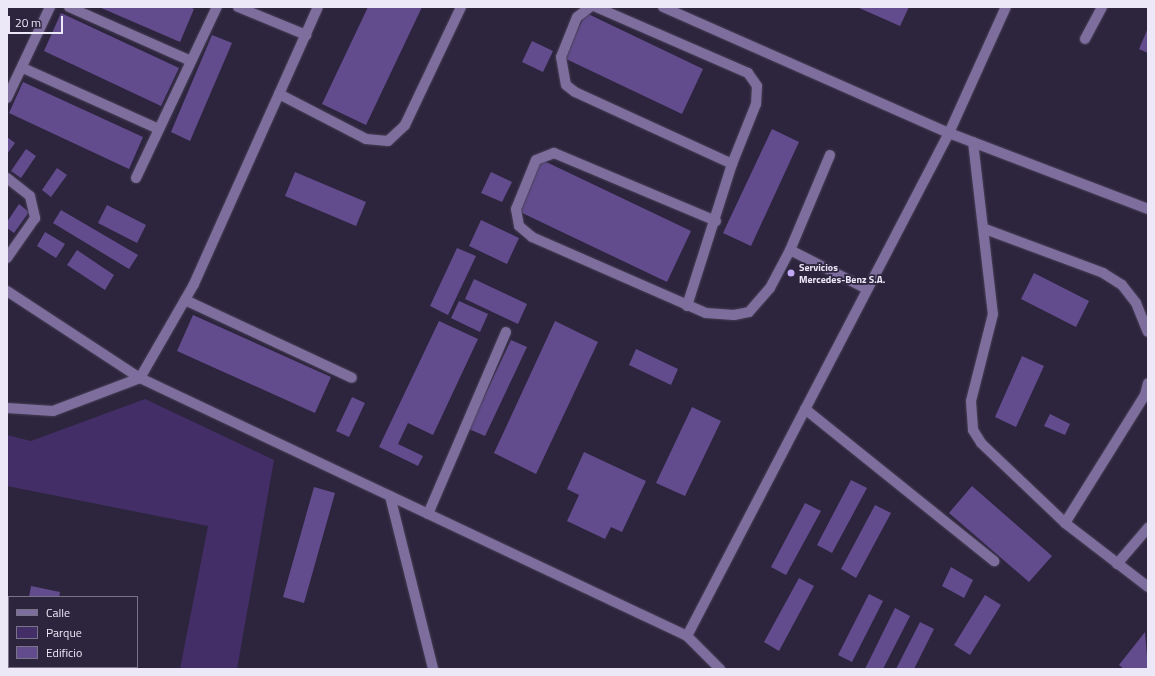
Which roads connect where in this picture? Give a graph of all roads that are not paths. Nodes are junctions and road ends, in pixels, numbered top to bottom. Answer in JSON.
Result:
{"nodes":[{"id":1,"x":50,"y":7,"type":"edge"},
{"id":2,"x":69,"y":7,"type":"edge"},
{"id":3,"x":217,"y":7,"type":"edge"},
{"id":4,"x":238,"y":7,"type":"edge"},
{"id":5,"x":318,"y":7,"type":"edge"},
{"id":6,"x":461,"y":7,"type":"edge"},
{"id":7,"x":590,"y":7,"type":"edge"},
{"id":8,"x":596,"y":7,"type":"edge"},
{"id":9,"x":663,"y":7,"type":"edge"},
{"id":10,"x":1006,"y":7,"type":"edge"},
{"id":11,"x":1102,"y":7,"type":"edge"},
{"id":12,"x":306,"y":35,"type":"junction"},
{"id":13,"x":1085,"y":39,"type":"dead end"},
{"id":14,"x":191,"y":61,"type":"junction"},
{"id":15,"x":23,"y":68,"type":"junction"},
{"id":16,"x":279,"y":94,"type":"junction"},
{"id":17,"x":7,"y":98,"type":"edge"},
{"id":18,"x":159,"y":129,"type":"junction"},
{"id":19,"x":949,"y":133,"type":"junction"},
{"id":20,"x":973,"y":142,"type":"junction"},
{"id":21,"x":830,"y":155,"type":"dead end"},
{"id":22,"x":732,"y":164,"type":"junction"},
{"id":23,"x":7,"y":178,"type":"edge"},
{"id":24,"x":136,"y":178,"type":"dead end"},
{"id":25,"x":1148,"y":209,"type":"edge"},
{"id":26,"x":716,"y":221,"type":"junction"},
{"id":27,"x":985,"y":229,"type":"junction"},
{"id":28,"x":790,"y":250,"type":"junction"},
{"id":29,"x":7,"y":258,"type":"edge"},
{"id":30,"x":867,"y":289,"type":"junction"},
{"id":31,"x":7,"y":291,"type":"edge"},
{"id":32,"x":185,"y":300,"type":"junction"},
{"id":33,"x":687,"y":306,"type":"junction"},
{"id":34,"x":506,"y":332,"type":"dead end"},
{"id":35,"x":1148,"y":332,"type":"edge"},
{"id":36,"x":140,"y":378,"type":"junction"},
{"id":37,"x":352,"y":378,"type":"dead end"},
{"id":38,"x":1148,"y":383,"type":"edge"},
{"id":39,"x":7,"y":408,"type":"edge"},
{"id":40,"x":805,"y":409,"type":"junction"},
{"id":41,"x":390,"y":496,"type":"junction"},
{"id":42,"x":428,"y":514,"type":"junction"},
{"id":43,"x":1065,"y":523,"type":"junction"},
{"id":44,"x":1148,"y":528,"type":"edge"},
{"id":45,"x":994,"y":561,"type":"dead end"},
{"id":46,"x":1118,"y":564,"type":"junction"},
{"id":47,"x":1148,"y":587,"type":"edge"},
{"id":48,"x":687,"y":636,"type":"junction"},
{"id":49,"x":433,"y":669,"type":"edge"},
{"id":50,"x":720,"y":669,"type":"edge"}],
"edges":[{"from":1,"to":15,"type":"street"},
{"from":2,"to":14,"type":"street"},
{"from":3,"to":14,"type":"street"},
{"from":4,"to":12,"type":"street"},
{"from":5,"to":12,"type":"street"},
{"from":6,"to":16,"type":"street"},
{"from":7,"to":22,"type":"street"},
{"from":8,"to":22,"type":"street"},
{"from":9,"to":19,"type":"street"},
{"from":10,"to":19,"type":"street"},
{"from":11,"to":13,"type":"street"},
{"from":12,"to":16,"type":"street"},
{"from":14,"to":18,"type":"street"},
{"from":15,"to":17,"type":"street"},
{"from":15,"to":18,"type":"street"},
{"from":16,"to":32,"type":"street"},
{"from":18,"to":24,"type":"street"},
{"from":19,"to":20,"type":"street"},
{"from":19,"to":30,"type":"street"},
{"from":20,"to":25,"type":"street"},
{"from":20,"to":27,"type":"street"},
{"from":21,"to":28,"type":"street"},
{"from":22,"to":26,"type":"street"},
{"from":23,"to":29,"type":"street"},
{"from":26,"to":33,"type":"street"},
{"from":26,"to":33,"type":"street"},
{"from":27,"to":35,"type":"street"},
{"from":27,"to":43,"type":"street"},
{"from":28,"to":30,"type":"street"},
{"from":28,"to":33,"type":"street"},
{"from":30,"to":40,"type":"street"},
{"from":31,"to":36,"type":"street"},
{"from":32,"to":36,"type":"street"},
{"from":32,"to":37,"type":"street"},
{"from":34,"to":42,"type":"street"},
{"from":36,"to":39,"type":"street"},
{"from":36,"to":41,"type":"street"},
{"from":38,"to":43,"type":"street"},
{"from":40,"to":45,"type":"street"},
{"from":40,"to":48,"type":"street"},
{"from":41,"to":42,"type":"street"},
{"from":41,"to":49,"type":"street"},
{"from":42,"to":48,"type":"street"},
{"from":43,"to":46,"type":"street"},
{"from":44,"to":46,"type":"street"},
{"from":46,"to":47,"type":"street"},
{"from":48,"to":50,"type":"street"}]}
